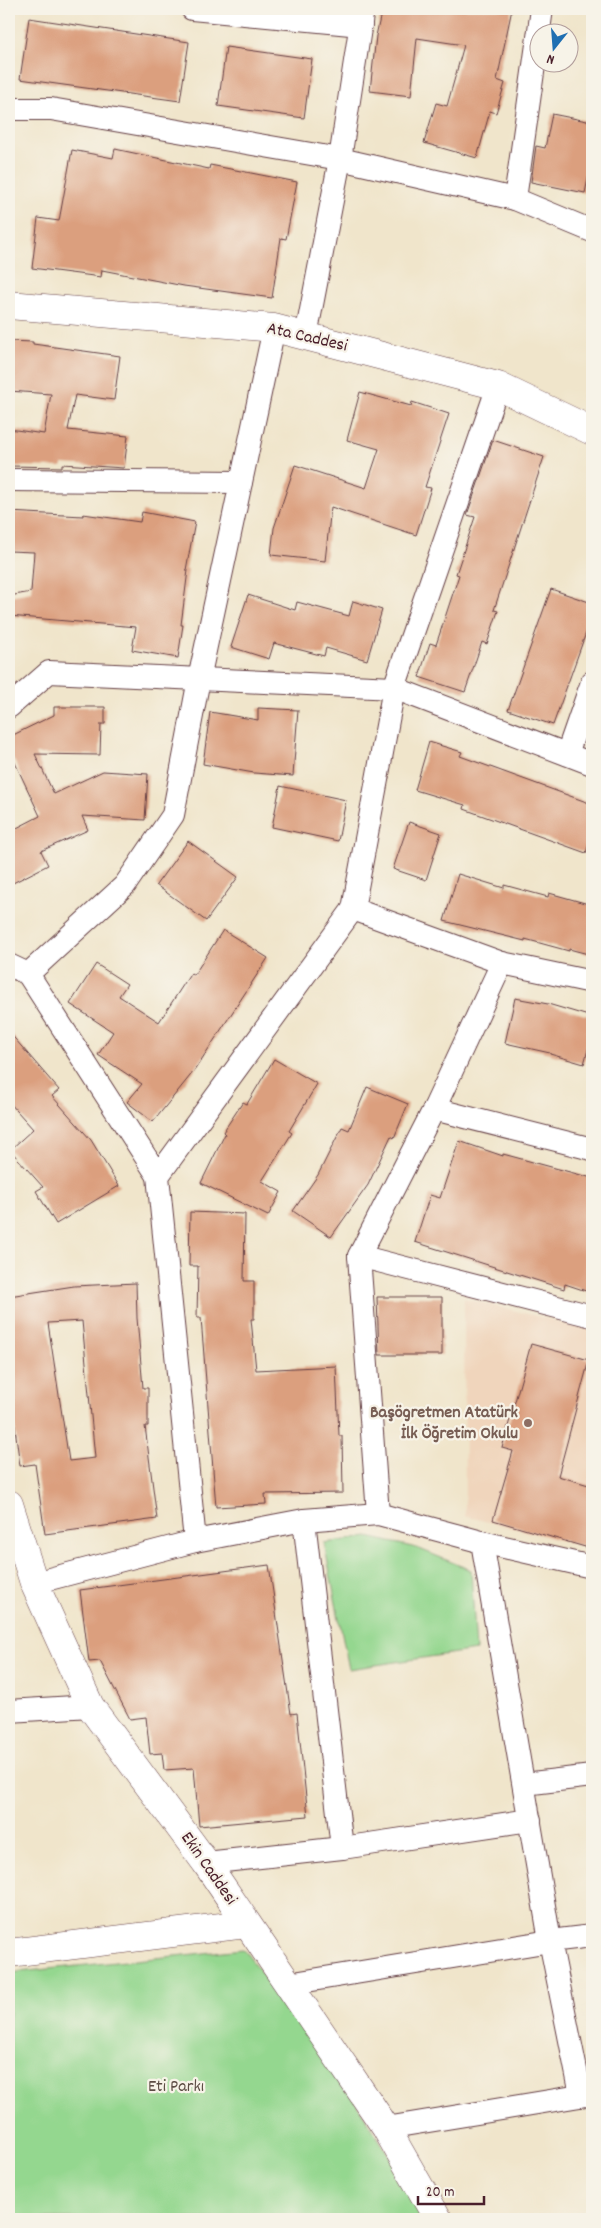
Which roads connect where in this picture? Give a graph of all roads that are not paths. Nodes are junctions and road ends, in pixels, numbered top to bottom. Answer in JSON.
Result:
{"nodes":[{"id":1,"x":192,"y":9,"type":"edge"},
{"id":2,"x":542,"y":9,"type":"edge"},
{"id":3,"x":362,"y":17,"type":"edge"},
{"id":4,"x":9,"y":109,"type":"edge"},
{"id":5,"x":340,"y":159,"type":"junction"},
{"id":6,"x":514,"y":199,"type":"junction"},
{"id":7,"x":592,"y":230,"type":"edge"},
{"id":8,"x":9,"y":305,"type":"edge"},
{"id":9,"x":274,"y":328,"type":"junction"},
{"id":10,"x":306,"y":336,"type":"junction"},
{"id":11,"x":498,"y":386,"type":"junction"},
{"id":12,"x":592,"y":431,"type":"edge"},
{"id":13,"x":9,"y":480,"type":"edge"},
{"id":14,"x":240,"y":482,"type":"junction"},
{"id":15,"x":199,"y":679,"type":"junction"},
{"id":16,"x":592,"y":682,"type":"edge"},
{"id":17,"x":394,"y":688,"type":"junction"},
{"id":18,"x":9,"y":707,"type":"edge"},
{"id":19,"x":566,"y":754,"type":"junction"},
{"id":20,"x":592,"y":764,"type":"edge"},
{"id":21,"x":353,"y":909,"type":"junction"},
{"id":22,"x":502,"y":963,"type":"junction"},
{"id":23,"x":19,"y":970,"type":"edge"},
{"id":24,"x":592,"y":982,"type":"edge"},
{"id":25,"x":434,"y":1109,"type":"junction"},
{"id":26,"x":592,"y":1149,"type":"edge"},
{"id":27,"x":158,"y":1176,"type":"junction"},
{"id":28,"x":359,"y":1256,"type":"junction"},
{"id":29,"x":592,"y":1316,"type":"edge"},
{"id":30,"x":9,"y":1504,"type":"edge"},
{"id":31,"x":378,"y":1514,"type":"junction"},
{"id":32,"x":304,"y":1520,"type":"junction"},
{"id":33,"x":195,"y":1541,"type":"junction"},
{"id":34,"x":482,"y":1542,"type":"junction"},
{"id":35,"x":592,"y":1566,"type":"edge"},
{"id":36,"x":34,"y":1583,"type":"junction"},
{"id":37,"x":90,"y":1706,"type":"junction"},
{"id":38,"x":9,"y":1711,"type":"edge"},
{"id":39,"x":592,"y":1776,"type":"edge"},
{"id":40,"x":524,"y":1784,"type":"junction"},
{"id":41,"x":530,"y":1820,"type":"junction"},
{"id":42,"x":342,"y":1848,"type":"junction"},
{"id":43,"x":206,"y":1863,"type":"junction"},
{"id":44,"x":246,"y":1924,"type":"junction"},
{"id":45,"x":592,"y":1936,"type":"edge"},
{"id":46,"x":550,"y":1940,"type":"junction"},
{"id":47,"x":9,"y":1953,"type":"edge"},
{"id":48,"x":288,"y":1984,"type":"junction"},
{"id":49,"x":587,"y":2095,"type":"edge"},
{"id":50,"x":386,"y":2128,"type":"junction"},
{"id":51,"x":438,"y":2219,"type":"edge"}],
"edges":[{"from":1,"to":3,"type":"street"},
{"from":2,"to":6,"type":"street"},
{"from":3,"to":5,"type":"street"},
{"from":4,"to":5,"type":"street"},
{"from":5,"to":6,"type":"street"},
{"from":5,"to":10,"type":"street"},
{"from":6,"to":7,"type":"street"},
{"from":8,"to":9,"type":"street","name":"Ata Caddesi"},
{"from":9,"to":10,"type":"street","name":"Ata Caddesi"},
{"from":9,"to":14,"type":"street"},
{"from":10,"to":11,"type":"street","name":"Ata Caddesi"},
{"from":11,"to":12,"type":"street","name":"Ata Caddesi"},
{"from":11,"to":17,"type":"street"},
{"from":13,"to":14,"type":"street"},
{"from":14,"to":15,"type":"street"},
{"from":15,"to":17,"type":"street"},
{"from":15,"to":18,"type":"street"},
{"from":15,"to":23,"type":"street"},
{"from":16,"to":19,"type":"street"},
{"from":17,"to":19,"type":"street"},
{"from":17,"to":21,"type":"street"},
{"from":19,"to":20,"type":"street"},
{"from":21,"to":22,"type":"street"},
{"from":21,"to":27,"type":"street"},
{"from":22,"to":24,"type":"street"},
{"from":22,"to":25,"type":"street"},
{"from":23,"to":27,"type":"street"},
{"from":25,"to":26,"type":"street"},
{"from":25,"to":28,"type":"street"},
{"from":27,"to":33,"type":"street"},
{"from":28,"to":29,"type":"street"},
{"from":28,"to":31,"type":"street"},
{"from":30,"to":36,"type":"street","name":"Ekin Caddesi"},
{"from":31,"to":32,"type":"street"},
{"from":31,"to":34,"type":"street"},
{"from":32,"to":33,"type":"street"},
{"from":32,"to":42,"type":"street"},
{"from":33,"to":36,"type":"street"},
{"from":34,"to":35,"type":"street"},
{"from":34,"to":40,"type":"street"},
{"from":36,"to":37,"type":"street","name":"Ekin Caddesi"},
{"from":37,"to":38,"type":"street"},
{"from":37,"to":43,"type":"street","name":"Ekin Caddesi"},
{"from":39,"to":40,"type":"street"},
{"from":40,"to":41,"type":"street"},
{"from":41,"to":42,"type":"street"},
{"from":41,"to":46,"type":"street"},
{"from":42,"to":43,"type":"street"},
{"from":43,"to":44,"type":"street","name":"Ekin Caddesi"},
{"from":44,"to":47,"type":"street"},
{"from":44,"to":48,"type":"street","name":"Ekin Caddesi"},
{"from":45,"to":46,"type":"street"},
{"from":46,"to":48,"type":"street"},
{"from":46,"to":49,"type":"street"},
{"from":48,"to":50,"type":"street","name":"Ekin Caddesi"},
{"from":49,"to":50,"type":"street"},
{"from":50,"to":51,"type":"street","name":"Ekin Caddesi"}]}
